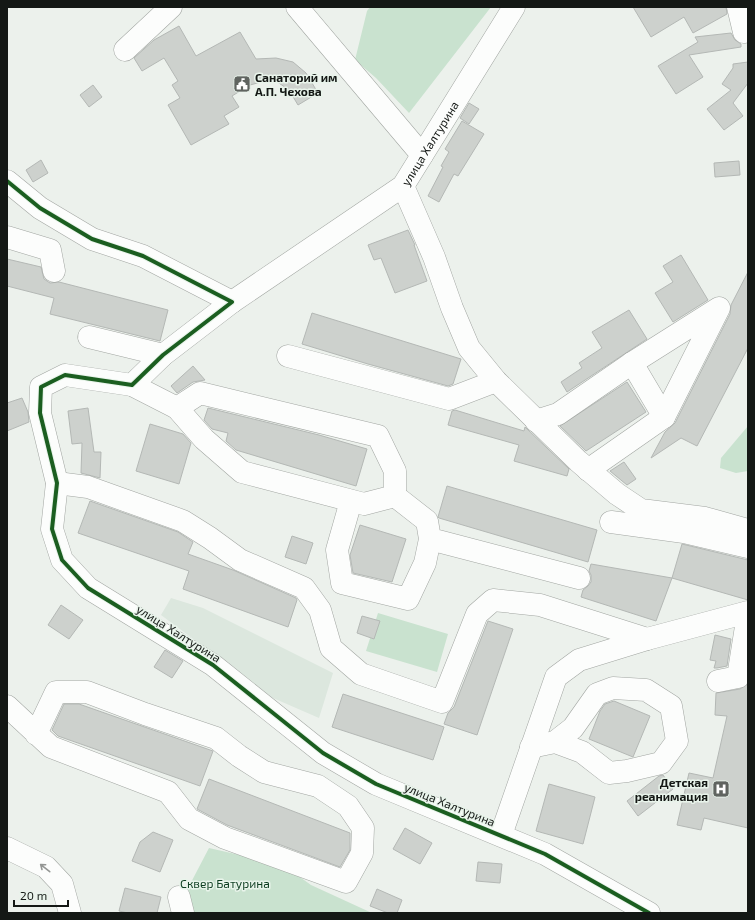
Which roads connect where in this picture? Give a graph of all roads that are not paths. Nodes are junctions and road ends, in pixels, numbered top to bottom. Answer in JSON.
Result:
{"nodes":[{"id":1,"x":171,"y":7,"type":"edge"},
{"id":2,"x":297,"y":7,"type":"edge"},
{"id":3,"x":514,"y":7,"type":"edge"},
{"id":4,"x":738,"y":7,"type":"edge"},
{"id":5,"x":744,"y":32,"type":"dead end"},
{"id":6,"x":125,"y":50,"type":"dead end"},
{"id":7,"x":422,"y":155,"type":"junction"},
{"id":8,"x":7,"y":181,"type":"edge"},
{"id":9,"x":403,"y":186,"type":"junction"},
{"id":10,"x":7,"y":238,"type":"edge"},
{"id":11,"x":54,"y":271,"type":"dead end"},
{"id":12,"x":232,"y":302,"type":"junction"},
{"id":13,"x":89,"y":337,"type":"dead end"},
{"id":14,"x":163,"y":355,"type":"junction"},
{"id":15,"x":288,"y":356,"type":"dead end"},
{"id":16,"x":632,"y":363,"type":"junction"},
{"id":17,"x":496,"y":381,"type":"junction"},
{"id":18,"x":132,"y":385,"type":"junction"},
{"id":19,"x":177,"y":408,"type":"junction"},
{"id":20,"x":664,"y":417,"type":"junction"},
{"id":21,"x":536,"y":421,"type":"junction"},
{"id":22,"x":588,"y":470,"type":"junction"},
{"id":23,"x":57,"y":483,"type":"junction"},
{"id":24,"x":395,"y":496,"type":"junction"},
{"id":25,"x":351,"y":501,"type":"junction"},
{"id":26,"x":611,"y":522,"type":"dead end"},
{"id":27,"x":748,"y":530,"type":"edge"},
{"id":28,"x":430,"y":539,"type":"junction"},
{"id":29,"x":748,"y":547,"type":"edge"},
{"id":30,"x":579,"y":578,"type":"dead end"},
{"id":31,"x":748,"y":613,"type":"edge"},
{"id":32,"x":647,"y":639,"type":"junction"},
{"id":33,"x":718,"y":681,"type":"dead end"},
{"id":34,"x":7,"y":706,"type":"edge"},
{"id":35,"x":36,"y":734,"type":"junction"},
{"id":36,"x":555,"y":742,"type":"junction"},
{"id":37,"x":531,"y":747,"type":"junction"},
{"id":38,"x":500,"y":835,"type":"junction"},
{"id":39,"x":7,"y":848,"type":"edge"},
{"id":40,"x":70,"y":913,"type":"edge"},
{"id":41,"x":649,"y":913,"type":"edge"}],
"edges":[{"from":1,"to":6,"type":"street"},
{"from":2,"to":7,"type":"street"},
{"from":3,"to":7,"type":"street","name":"улица Халтурина"},
{"from":4,"to":5,"type":"street"},
{"from":7,"to":9,"type":"street","name":"улица Халтурина"},
{"from":8,"to":12,"type":"street"},
{"from":9,"to":12,"type":"street","name":"улица Халтурина"},
{"from":9,"to":17,"type":"street"},
{"from":10,"to":11,"type":"street"},
{"from":12,"to":14,"type":"street","name":"улица Халтурина"},
{"from":13,"to":14,"type":"street"},
{"from":14,"to":18,"type":"street"},
{"from":15,"to":17,"type":"street"},
{"from":16,"to":20,"type":"street"},
{"from":16,"to":20,"type":"street"},
{"from":16,"to":21,"type":"street"},
{"from":17,"to":21,"type":"street"},
{"from":18,"to":19,"type":"street","name":"улица Халтурина"},
{"from":18,"to":23,"type":"street","name":"улица Халтурина"},
{"from":19,"to":24,"type":"street"},
{"from":19,"to":25,"type":"street"},
{"from":20,"to":22,"type":"street"},
{"from":21,"to":22,"type":"street"},
{"from":22,"to":27,"type":"street"},
{"from":23,"to":32,"type":"street"},
{"from":23,"to":38,"type":"street","name":"улица Халтурина"},
{"from":24,"to":25,"type":"street"},
{"from":24,"to":28,"type":"street"},
{"from":25,"to":28,"type":"street"},
{"from":26,"to":29,"type":"street"},
{"from":28,"to":30,"type":"street"},
{"from":31,"to":32,"type":"street"},
{"from":31,"to":33,"type":"street"},
{"from":32,"to":37,"type":"street"},
{"from":34,"to":35,"type":"street"},
{"from":35,"to":35,"type":"street"},
{"from":36,"to":36,"type":"street"},
{"from":36,"to":37,"type":"street"},
{"from":37,"to":38,"type":"street"},
{"from":38,"to":41,"type":"street","name":"улица Халтурина"},
{"from":40,"to":39,"type":"street","one_way":true}]}
